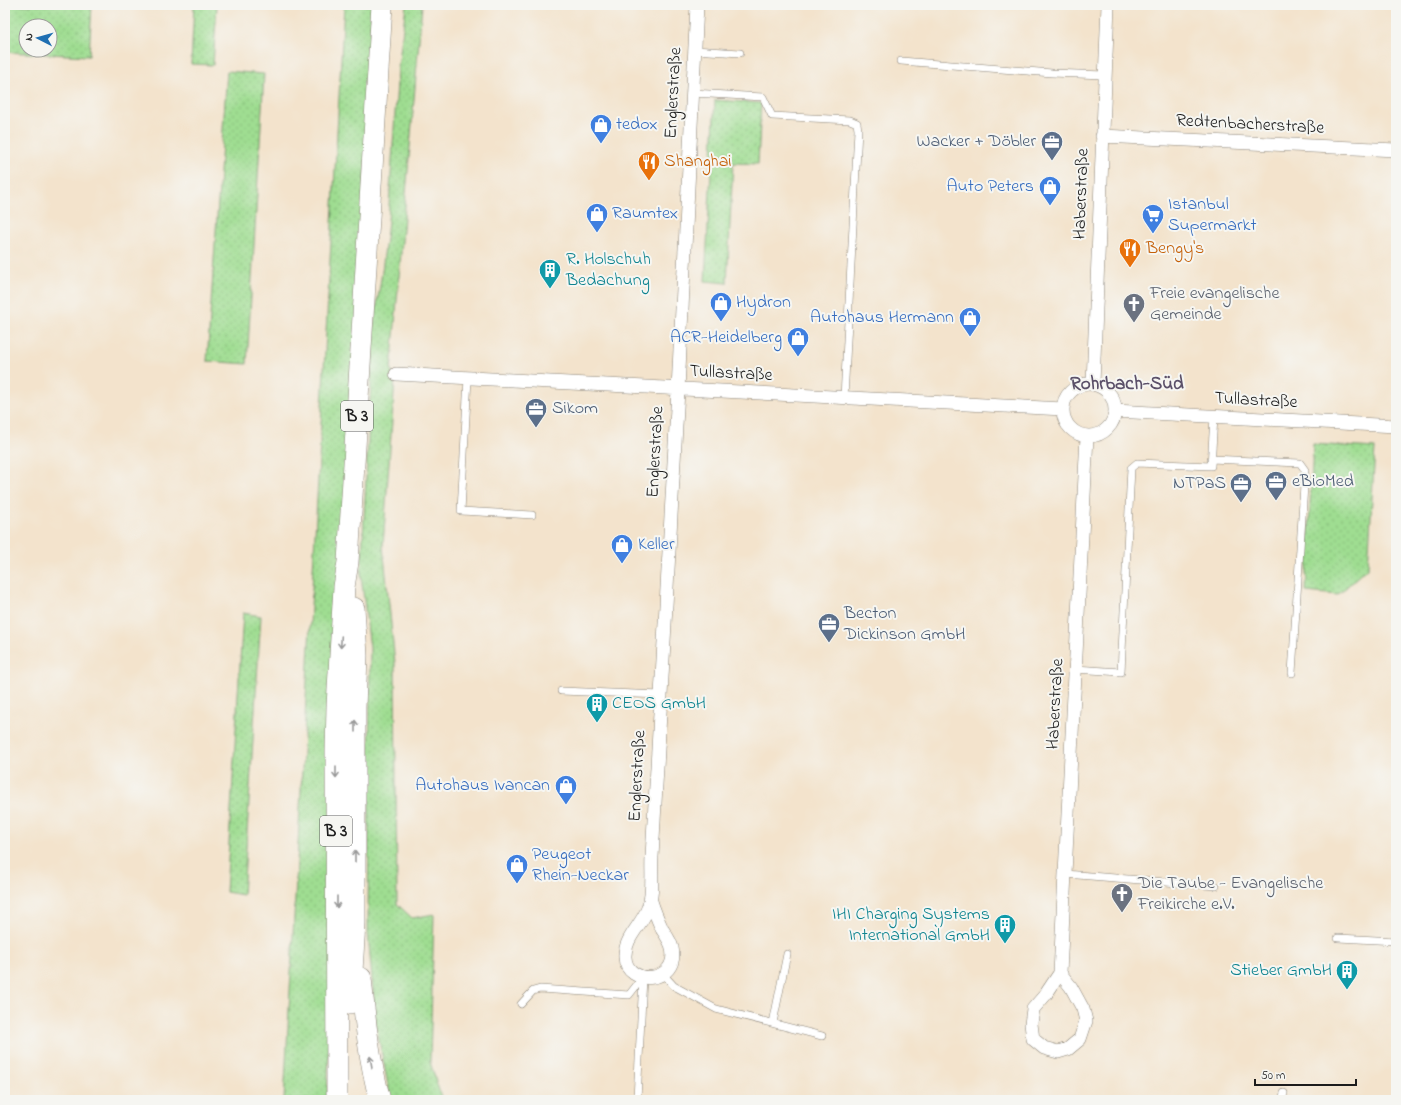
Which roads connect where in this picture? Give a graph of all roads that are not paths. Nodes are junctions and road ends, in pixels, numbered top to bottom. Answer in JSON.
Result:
{"nodes":[{"id":1,"x":382,"y":5,"type":"edge"},
{"id":2,"x":393,"y":5,"type":"edge"},
{"id":3,"x":697,"y":5,"type":"edge"},
{"id":4,"x":1108,"y":5,"type":"edge"},
{"id":5,"x":381,"y":30,"type":"junction"},
{"id":6,"x":694,"y":50,"type":"junction"},
{"id":7,"x":740,"y":53,"type":"dead end"},
{"id":8,"x":901,"y":61,"type":"dead end"},
{"id":9,"x":1104,"y":76,"type":"junction"},
{"id":10,"x":692,"y":93,"type":"junction"},
{"id":11,"x":1102,"y":136,"type":"junction"},
{"id":12,"x":1396,"y":150,"type":"edge"},
{"id":13,"x":396,"y":374,"type":"dead end"},
{"id":14,"x":468,"y":378,"type":"junction"},
{"id":15,"x":1093,"y":384,"type":"junction"},
{"id":16,"x":678,"y":390,"type":"junction"},
{"id":17,"x":844,"y":398,"type":"junction"},
{"id":18,"x":1063,"y":409,"type":"junction"},
{"id":19,"x":1115,"y":411,"type":"junction"},
{"id":20,"x":1214,"y":417,"type":"junction"},
{"id":21,"x":1396,"y":426,"type":"edge"},
{"id":22,"x":1086,"y":436,"type":"junction"},
{"id":23,"x":1211,"y":459,"type":"junction"},
{"id":24,"x":532,"y":515,"type":"dead end"},
{"id":25,"x":348,"y":562,"type":"junction"},
{"id":26,"x":1075,"y":669,"type":"junction"},
{"id":27,"x":1292,"y":673,"type":"dead end"},
{"id":28,"x":562,"y":691,"type":"dead end"},
{"id":29,"x":661,"y":695,"type":"junction"},
{"id":30,"x":1065,"y":874,"type":"junction"},
{"id":31,"x":1216,"y":886,"type":"dead end"},
{"id":32,"x":651,"y":901,"type":"junction"},
{"id":33,"x":355,"y":923,"type":"junction"},
{"id":34,"x":1338,"y":938,"type":"dead end"},
{"id":35,"x":1396,"y":941,"type":"edge"},
{"id":36,"x":787,"y":954,"type":"dead end"},
{"id":37,"x":1060,"y":973,"type":"junction"},
{"id":38,"x":662,"y":974,"type":"junction"},
{"id":39,"x":643,"y":977,"type":"junction"},
{"id":40,"x":521,"y":1004,"type":"dead end"},
{"id":41,"x":773,"y":1023,"type":"junction"},
{"id":42,"x":822,"y":1036,"type":"dead end"},
{"id":43,"x":337,"y":1100,"type":"edge"},
{"id":44,"x":341,"y":1100,"type":"edge"},
{"id":45,"x":380,"y":1100,"type":"edge"},
{"id":46,"x":637,"y":1100,"type":"edge"}],
"edges":[{"from":1,"to":5,"type":"main road","number":"B 3"},
{"from":2,"to":5,"type":"main road"},
{"from":3,"to":6,"type":"street","name":"Englerstraße"},
{"from":4,"to":9,"type":"street","name":"Haberstraße"},
{"from":5,"to":25,"type":"main road","number":"B 3"},
{"from":6,"to":7,"type":"lane"},
{"from":6,"to":10,"type":"street","name":"Englerstraße"},
{"from":8,"to":9,"type":"lane"},
{"from":9,"to":11,"type":"street","name":"Haberstraße"},
{"from":10,"to":16,"type":"street","name":"Englerstraße"},
{"from":10,"to":17,"type":"lane"},
{"from":11,"to":12,"type":"street","name":"Redtenbacherstraße"},
{"from":11,"to":15,"type":"street","name":"Haberstraße"},
{"from":13,"to":14,"type":"street","name":"Tullastraße"},
{"from":14,"to":16,"type":"street","name":"Tullastraße"},
{"from":14,"to":24,"type":"lane"},
{"from":15,"to":18,"type":"street"},
{"from":15,"to":19,"type":"street"},
{"from":16,"to":17,"type":"street","name":"Tullastraße"},
{"from":16,"to":29,"type":"street","name":"Englerstraße"},
{"from":17,"to":18,"type":"street","name":"Tullastraße"},
{"from":18,"to":22,"type":"street"},
{"from":19,"to":20,"type":"street","name":"Tullastraße"},
{"from":19,"to":22,"type":"street"},
{"from":20,"to":21,"type":"street","name":"Tullastraße"},
{"from":20,"to":23,"type":"lane"},
{"from":22,"to":26,"type":"street","name":"Haberstraße"},
{"from":23,"to":26,"type":"lane"},
{"from":23,"to":27,"type":"lane"},
{"from":33,"to":25,"type":"main road","number":"B 3","one_way":true},
{"from":25,"to":43,"type":"main road","number":"B 3","one_way":true},
{"from":26,"to":30,"type":"street","name":"Haberstraße"},
{"from":28,"to":29,"type":"lane"},
{"from":29,"to":32,"type":"street","name":"Englerstraße"},
{"from":30,"to":31,"type":"lane"},
{"from":30,"to":37,"type":"street","name":"Haberstraße"},
{"from":32,"to":38,"type":"street","name":"Englerstraße"},
{"from":32,"to":39,"type":"street","name":"Englerstraße"},
{"from":33,"to":44,"type":"main road","number":"B 3"},
{"from":45,"to":33,"type":"main road","number":"B 3","one_way":true},
{"from":34,"to":35,"type":"lane"},
{"from":36,"to":41,"type":"lane"},
{"from":37,"to":37,"type":"street"},
{"from":38,"to":39,"type":"street"},
{"from":38,"to":41,"type":"lane"},
{"from":39,"to":40,"type":"lane"},
{"from":39,"to":46,"type":"lane"},
{"from":41,"to":42,"type":"lane"}]}
